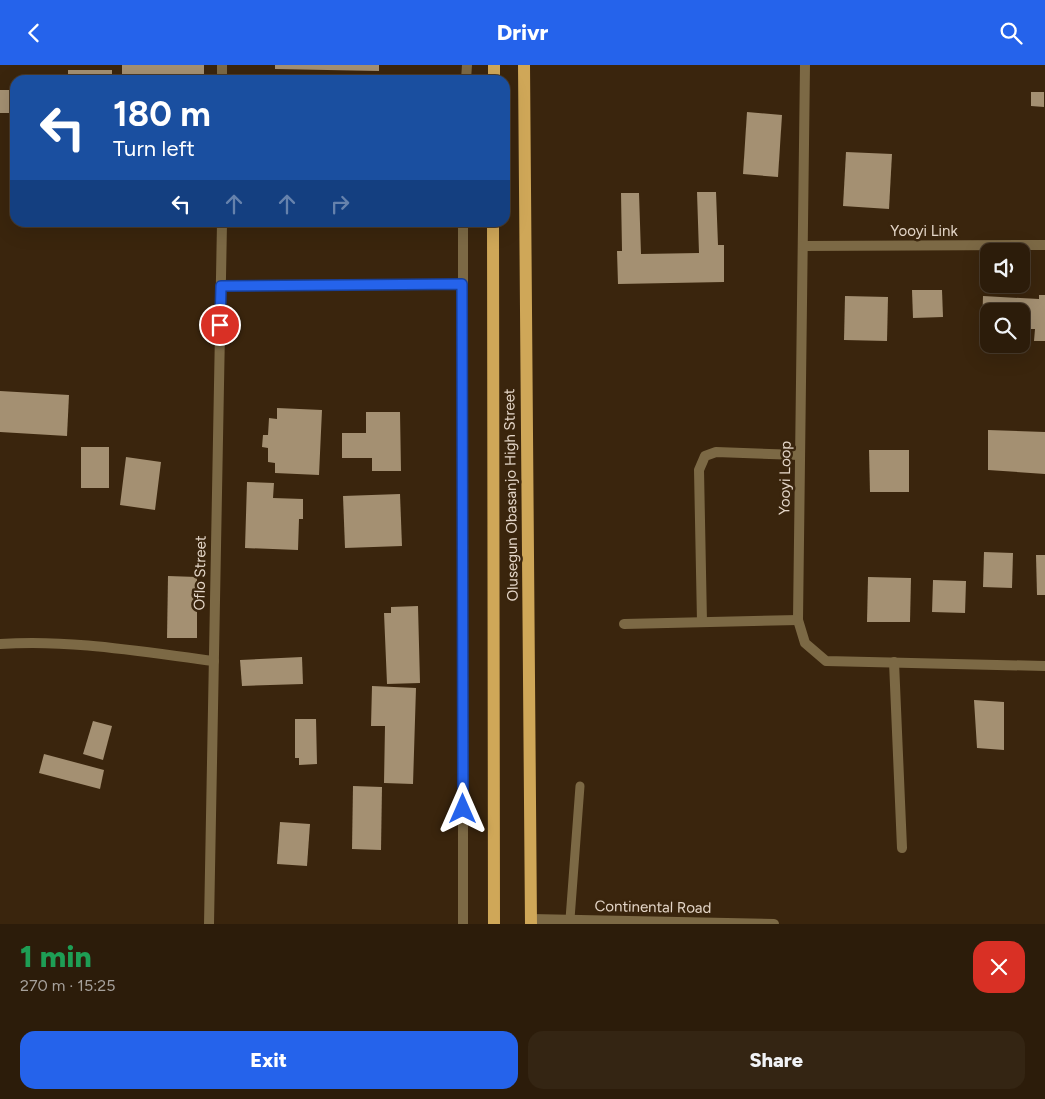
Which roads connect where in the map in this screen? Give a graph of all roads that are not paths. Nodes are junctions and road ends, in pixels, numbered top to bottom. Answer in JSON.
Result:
{"nodes":[{"id":1,"x":524,"y":65,"type":"edge"},
{"id":2,"x":805,"y":65,"type":"edge"},
{"id":3,"x":222,"y":227,"type":"edge"},
{"id":4,"x":463,"y":227,"type":"edge"},
{"id":5,"x":494,"y":227,"type":"edge"},
{"id":6,"x":1045,"y":245,"type":"edge"},
{"id":7,"x":803,"y":246,"type":"junction"},
{"id":8,"x":462,"y":284,"type":"junction"},
{"id":9,"x":221,"y":286,"type":"junction"},
{"id":10,"x":800,"y":455,"type":"junction"},
{"id":11,"x":798,"y":620,"type":"junction"},
{"id":12,"x":702,"y":622,"type":"junction"},
{"id":13,"x":624,"y":624,"type":"dead end"},
{"id":14,"x":0,"y":644,"type":"edge"},
{"id":15,"x":214,"y":661,"type":"junction"},
{"id":16,"x":894,"y":662,"type":"junction"},
{"id":17,"x":1045,"y":666,"type":"edge"},
{"id":18,"x":580,"y":786,"type":"dead end"},
{"id":19,"x":902,"y":848,"type":"dead end"},
{"id":20,"x":570,"y":919,"type":"junction"},
{"id":21,"x":531,"y":921,"type":"edge"},
{"id":22,"x":592,"y":923,"type":"edge"},
{"id":23,"x":209,"y":924,"type":"edge"},
{"id":24,"x":463,"y":924,"type":"edge"},
{"id":25,"x":494,"y":924,"type":"edge"},
{"id":26,"x":774,"y":924,"type":"edge"}],
"edges":[{"from":1,"to":21,"type":"main road","name":"Olusegun Obasanjo High Street"},
{"from":2,"to":7,"type":"street","name":"Yooyi Loop"},
{"from":3,"to":9,"type":"street","name":"Oflo Street"},
{"from":4,"to":8,"type":"street"},
{"from":5,"to":25,"type":"main road","name":"Olusegun Obasanjo High Street"},
{"from":6,"to":7,"type":"street","name":"Yooyi Link"},
{"from":7,"to":10,"type":"street","name":"Yooyi Loop"},
{"from":8,"to":9,"type":"street"},
{"from":8,"to":24,"type":"street"},
{"from":9,"to":15,"type":"street","name":"Oflo Street"},
{"from":10,"to":11,"type":"street","name":"Yooyi Loop"},
{"from":10,"to":12,"type":"street"},
{"from":11,"to":12,"type":"street"},
{"from":11,"to":16,"type":"street","name":"Yooyi Loop"},
{"from":12,"to":13,"type":"street"},
{"from":14,"to":15,"type":"street"},
{"from":15,"to":23,"type":"street","name":"Oflo Street"},
{"from":16,"to":17,"type":"street","name":"Yooyi Loop"},
{"from":16,"to":19,"type":"street"},
{"from":18,"to":20,"type":"lane"},
{"from":20,"to":21,"type":"street","name":"Continental Road"},
{"from":20,"to":22,"type":"street","name":"Continental Road"},
{"from":22,"to":26,"type":"street","name":"Continental Road"}]}
